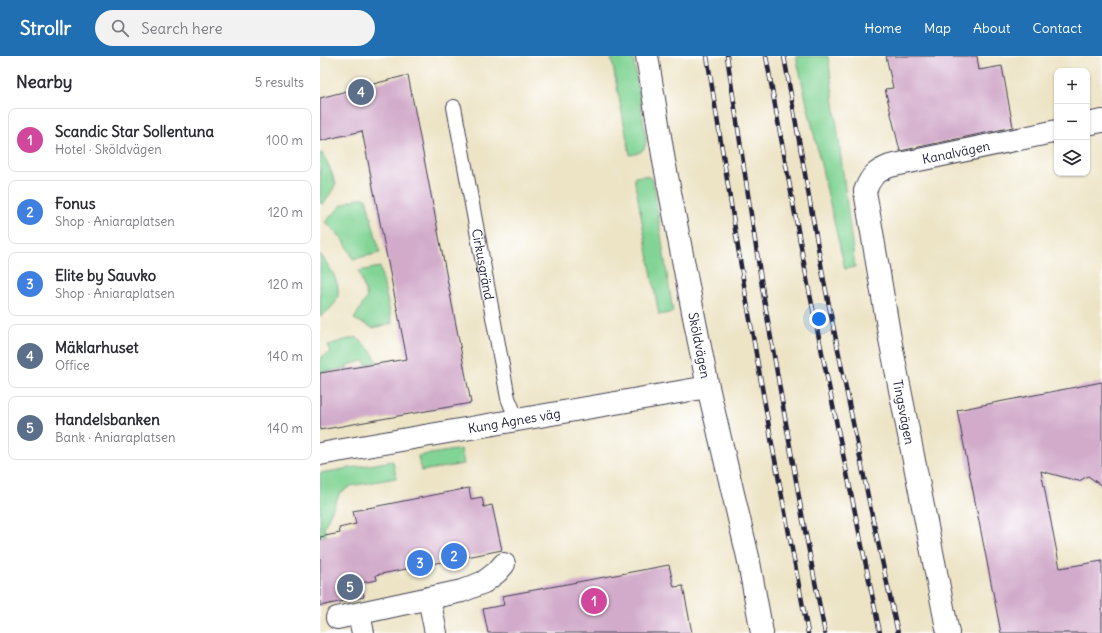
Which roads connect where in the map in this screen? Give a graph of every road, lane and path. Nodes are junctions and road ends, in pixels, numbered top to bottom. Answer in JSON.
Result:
{"nodes":[{"id":1,"x":648,"y":62,"type":"edge"},
{"id":2,"x":454,"y":107,"type":"dead end"},
{"id":3,"x":1054,"y":131,"type":"edge"},
{"id":4,"x":865,"y":191,"type":"joint"},
{"id":5,"x":708,"y":387,"type":"junction"},
{"id":6,"x":517,"y":420,"type":"junction"},
{"id":7,"x":320,"y":454,"type":"edge"},
{"id":8,"x":504,"y":564,"type":"dead end"},
{"id":9,"x":429,"y":598,"type":"junction"},
{"id":10,"x":337,"y":618,"type":"dead end"},
{"id":11,"x":361,"y":623,"type":"edge"},
{"id":12,"x":436,"y":633,"type":"edge"},
{"id":13,"x":762,"y":633,"type":"edge"},
{"id":14,"x":948,"y":633,"type":"edge"}],
"edges":[{"from":1,"to":5,"type":"street","name":"Sköldvägen"},
{"from":2,"to":6,"type":"lane","name":"Cirkusgränd"},
{"from":3,"to":4,"type":"street","name":"Kanalvägen"},
{"from":4,"to":14,"type":"street","name":"Tingsvägen"},
{"from":5,"to":6,"type":"street","name":"Kung Agnes väg"},
{"from":5,"to":13,"type":"street","name":"Sköldvägen"},
{"from":6,"to":7,"type":"street","name":"Kung Agnes väg"},
{"from":8,"to":9,"type":"street"},
{"from":9,"to":11,"type":"street"},
{"from":9,"to":12,"type":"street"},
{"from":10,"to":11,"type":"street"}]}
